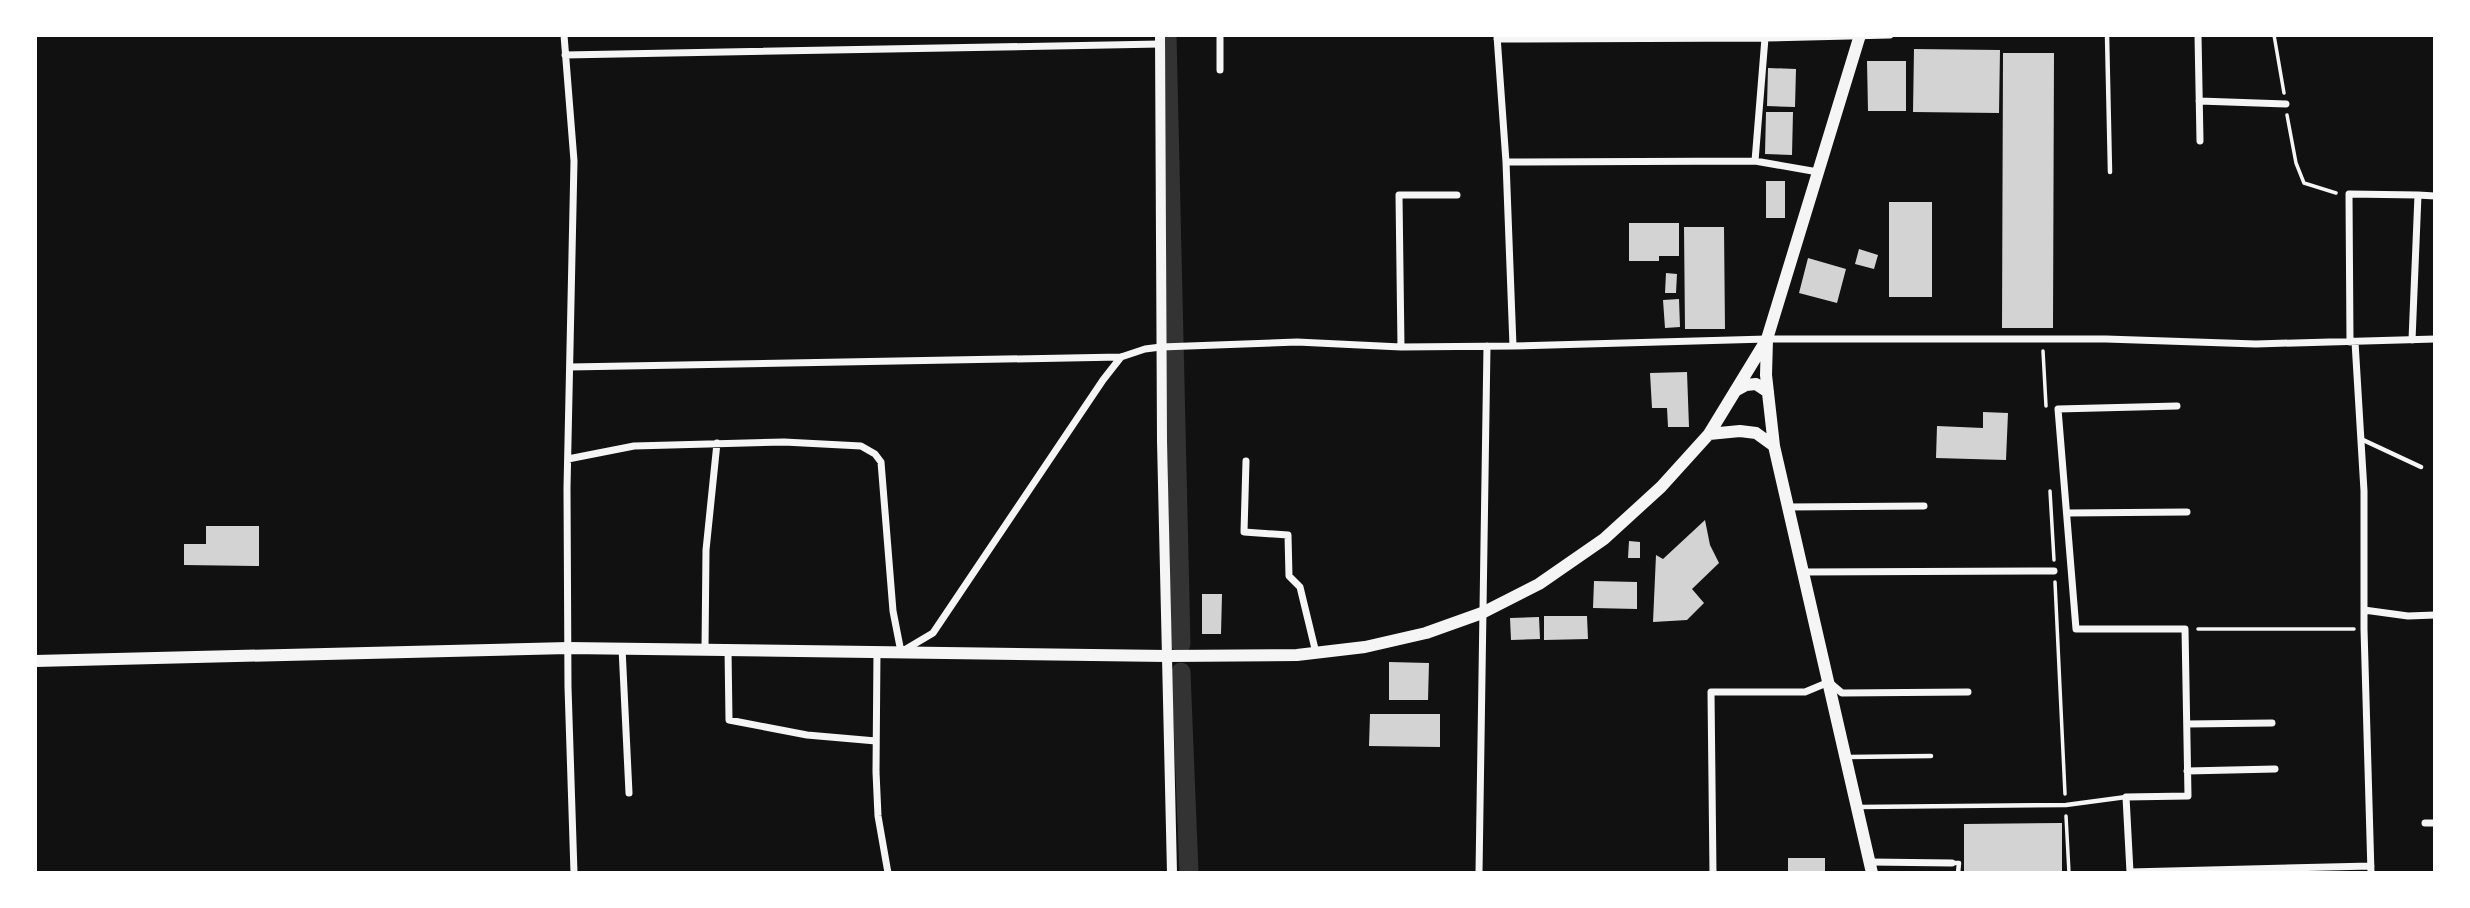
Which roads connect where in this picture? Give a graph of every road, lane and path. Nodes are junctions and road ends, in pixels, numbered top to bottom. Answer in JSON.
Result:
{"nodes":[{"id":1,"x":564,"y":35,"type":"edge"},
{"id":2,"x":1220,"y":35,"type":"edge"},
{"id":3,"x":1890,"y":35,"type":"edge"},
{"id":4,"x":2106,"y":35,"type":"edge"},
{"id":5,"x":2198,"y":35,"type":"edge"},
{"id":6,"x":2274,"y":35,"type":"edge"},
{"id":7,"x":1765,"y":36,"type":"edge"},
{"id":8,"x":1775,"y":36,"type":"edge"},
{"id":9,"x":1860,"y":36,"type":"edge"},
{"id":10,"x":1497,"y":37,"type":"edge"},
{"id":11,"x":1160,"y":40,"type":"edge"},
{"id":12,"x":565,"y":55,"type":"junction"},
{"id":13,"x":1220,"y":69,"type":"dead end"},
{"id":14,"x":2199,"y":101,"type":"junction"},
{"id":15,"x":2286,"y":104,"type":"junction"},
{"id":16,"x":2200,"y":141,"type":"dead end"},
{"id":17,"x":1755,"y":161,"type":"junction"},
{"id":18,"x":1506,"y":162,"type":"junction"},
{"id":19,"x":1818,"y":172,"type":"junction"},
{"id":20,"x":2110,"y":172,"type":"dead end"},
{"id":21,"x":2349,"y":194,"type":"junction"},
{"id":22,"x":1457,"y":195,"type":"dead end"},
{"id":23,"x":2418,"y":195,"type":"junction"},
{"id":24,"x":2435,"y":196,"type":"edge"},
{"id":25,"x":1767,"y":339,"type":"junction"},
{"id":26,"x":2043,"y":339,"type":"junction"},
{"id":27,"x":2435,"y":339,"type":"edge"},
{"id":28,"x":2412,"y":340,"type":"junction"},
{"id":29,"x":2352,"y":342,"type":"junction"},
{"id":30,"x":1487,"y":346,"type":"junction"},
{"id":31,"x":1513,"y":346,"type":"junction"},
{"id":32,"x":1161,"y":347,"type":"junction"},
{"id":33,"x":1401,"y":347,"type":"junction"},
{"id":34,"x":1121,"y":357,"type":"junction"},
{"id":35,"x":570,"y":366,"type":"junction"},
{"id":36,"x":1734,"y":392,"type":"junction"},
{"id":37,"x":1768,"y":392,"type":"junction"},
{"id":38,"x":2177,"y":406,"type":"dead end"},
{"id":39,"x":2046,"y":407,"type":"dead end"},
{"id":40,"x":1709,"y":434,"type":"junction"},
{"id":41,"x":2360,"y":438,"type":"junction"},
{"id":42,"x":717,"y":443,"type":"junction"},
{"id":43,"x":1774,"y":446,"type":"junction"},
{"id":44,"x":568,"y":459,"type":"junction"},
{"id":45,"x":1246,"y":461,"type":"dead end"},
{"id":46,"x":2421,"y":467,"type":"dead end"},
{"id":47,"x":2050,"y":489,"type":"dead end"},
{"id":48,"x":1924,"y":506,"type":"dead end"},
{"id":49,"x":1788,"y":508,"type":"junction"},
{"id":50,"x":2188,"y":512,"type":"dead end"},
{"id":51,"x":2067,"y":513,"type":"junction"},
{"id":52,"x":2054,"y":571,"type":"junction"},
{"id":53,"x":1804,"y":572,"type":"junction"},
{"id":54,"x":2364,"y":610,"type":"junction"},
{"id":55,"x":1482,"y":613,"type":"junction"},
{"id":56,"x":2435,"y":615,"type":"edge"},
{"id":57,"x":2185,"y":629,"type":"junction"},
{"id":58,"x":2364,"y":629,"type":"junction"},
{"id":59,"x":568,"y":648,"type":"junction"},
{"id":60,"x":622,"y":648,"type":"junction"},
{"id":61,"x":705,"y":649,"type":"junction"},
{"id":62,"x":728,"y":649,"type":"junction"},
{"id":63,"x":877,"y":651,"type":"junction"},
{"id":64,"x":901,"y":652,"type":"junction"},
{"id":65,"x":1316,"y":653,"type":"junction"},
{"id":66,"x":1167,"y":656,"type":"junction"},
{"id":67,"x":35,"y":661,"type":"edge"},
{"id":68,"x":1829,"y":682,"type":"junction"},
{"id":69,"x":1968,"y":692,"type":"dead end"},
{"id":70,"x":2272,"y":723,"type":"dead end"},
{"id":71,"x":2187,"y":724,"type":"junction"},
{"id":72,"x":876,"y":741,"type":"junction"},
{"id":73,"x":1931,"y":756,"type":"dead end"},
{"id":74,"x":1847,"y":757,"type":"junction"},
{"id":75,"x":2275,"y":769,"type":"dead end"},
{"id":76,"x":2188,"y":771,"type":"junction"},
{"id":77,"x":629,"y":793,"type":"dead end"},
{"id":78,"x":2126,"y":797,"type":"junction"},
{"id":79,"x":2066,"y":805,"type":"junction"},
{"id":80,"x":1858,"y":807,"type":"junction"},
{"id":81,"x":2425,"y":823,"type":"dead end"},
{"id":82,"x":2435,"y":824,"type":"edge"},
{"id":83,"x":1952,"y":863,"type":"joint"},
{"id":84,"x":1871,"y":867,"type":"edge"},
{"id":85,"x":2371,"y":870,"type":"edge"},
{"id":86,"x":574,"y":873,"type":"edge"},
{"id":87,"x":888,"y":873,"type":"edge"},
{"id":88,"x":1172,"y":873,"type":"edge"},
{"id":89,"x":1479,"y":873,"type":"edge"},
{"id":90,"x":1713,"y":873,"type":"edge"},
{"id":91,"x":1958,"y":873,"type":"edge"},
{"id":92,"x":2069,"y":873,"type":"edge"}],
"edges":[{"from":1,"to":12,"type":"street"},
{"from":2,"to":13,"type":"street"},
{"from":3,"to":9,"type":"street"},
{"from":4,"to":20,"type":"lane"},
{"from":5,"to":14,"type":"street"},
{"from":6,"to":15,"type":"path"},
{"from":7,"to":8,"type":"street"},
{"from":7,"to":10,"type":"street"},
{"from":7,"to":17,"type":"street"},
{"from":8,"to":9,"type":"street"},
{"from":9,"to":19,"type":"main road"},
{"from":10,"to":18,"type":"street"},
{"from":11,"to":12,"type":"street"},
{"from":11,"to":32,"type":"street"},
{"from":12,"to":35,"type":"street"},
{"from":14,"to":15,"type":"street"},
{"from":14,"to":16,"type":"street"},
{"from":15,"to":21,"type":"path"},
{"from":17,"to":18,"type":"street"},
{"from":17,"to":19,"type":"street"},
{"from":18,"to":31,"type":"street"},
{"from":19,"to":25,"type":"main road"},
{"from":21,"to":23,"type":"street"},
{"from":21,"to":29,"type":"street"},
{"from":22,"to":33,"type":"street"},
{"from":23,"to":24,"type":"street"},
{"from":23,"to":28,"type":"street"},
{"from":25,"to":26,"type":"street"},
{"from":25,"to":31,"type":"street"},
{"from":25,"to":36,"type":"main road"},
{"from":25,"to":37,"type":"main road"},
{"from":26,"to":29,"type":"street"},
{"from":26,"to":39,"type":"path"},
{"from":27,"to":28,"type":"street"},
{"from":28,"to":29,"type":"street"},
{"from":29,"to":41,"type":"street"},
{"from":30,"to":31,"type":"street"},
{"from":30,"to":33,"type":"street"},
{"from":30,"to":55,"type":"street"},
{"from":32,"to":33,"type":"street"},
{"from":32,"to":34,"type":"street"},
{"from":32,"to":66,"type":"street"},
{"from":34,"to":35,"type":"street"},
{"from":34,"to":64,"type":"street"},
{"from":35,"to":44,"type":"street"},
{"from":36,"to":37,"type":"main road"},
{"from":36,"to":40,"type":"main road"},
{"from":37,"to":43,"type":"main road"},
{"from":38,"to":51,"type":"street"},
{"from":40,"to":43,"type":"main road"},
{"from":40,"to":55,"type":"main road"},
{"from":41,"to":46,"type":"lane"},
{"from":41,"to":54,"type":"street"},
{"from":42,"to":44,"type":"street"},
{"from":42,"to":61,"type":"street"},
{"from":42,"to":64,"type":"street"},
{"from":43,"to":49,"type":"main road"},
{"from":44,"to":59,"type":"street"},
{"from":45,"to":65,"type":"street"},
{"from":47,"to":52,"type":"path"},
{"from":48,"to":49,"type":"street"},
{"from":49,"to":53,"type":"main road"},
{"from":50,"to":51,"type":"street"},
{"from":51,"to":57,"type":"street"},
{"from":52,"to":53,"type":"street"},
{"from":52,"to":79,"type":"path"},
{"from":53,"to":68,"type":"main road"},
{"from":54,"to":56,"type":"street"},
{"from":54,"to":58,"type":"street"},
{"from":55,"to":65,"type":"main road"},
{"from":55,"to":89,"type":"street"},
{"from":57,"to":58,"type":"path"},
{"from":57,"to":71,"type":"street"},
{"from":58,"to":85,"type":"street"},
{"from":59,"to":60,"type":"main road"},
{"from":59,"to":67,"type":"main road"},
{"from":59,"to":86,"type":"street"},
{"from":60,"to":61,"type":"main road"},
{"from":60,"to":77,"type":"street"},
{"from":61,"to":62,"type":"main road"},
{"from":62,"to":63,"type":"main road"},
{"from":62,"to":72,"type":"street"},
{"from":63,"to":64,"type":"main road"},
{"from":63,"to":72,"type":"street"},
{"from":64,"to":66,"type":"main road"},
{"from":65,"to":66,"type":"main road"},
{"from":66,"to":88,"type":"street"},
{"from":68,"to":69,"type":"street"},
{"from":68,"to":74,"type":"main road"},
{"from":68,"to":90,"type":"street"},
{"from":70,"to":71,"type":"street"},
{"from":71,"to":76,"type":"street"},
{"from":72,"to":87,"type":"street"},
{"from":73,"to":74,"type":"lane"},
{"from":74,"to":80,"type":"main road"},
{"from":75,"to":76,"type":"street"},
{"from":76,"to":78,"type":"street"},
{"from":78,"to":79,"type":"lane"},
{"from":78,"to":85,"type":"street"},
{"from":79,"to":80,"type":"lane"},
{"from":79,"to":92,"type":"path"},
{"from":80,"to":84,"type":"main road"},
{"from":81,"to":82,"type":"street"},
{"from":83,"to":84,"type":"street"},
{"from":83,"to":91,"type":"lane"}]}
